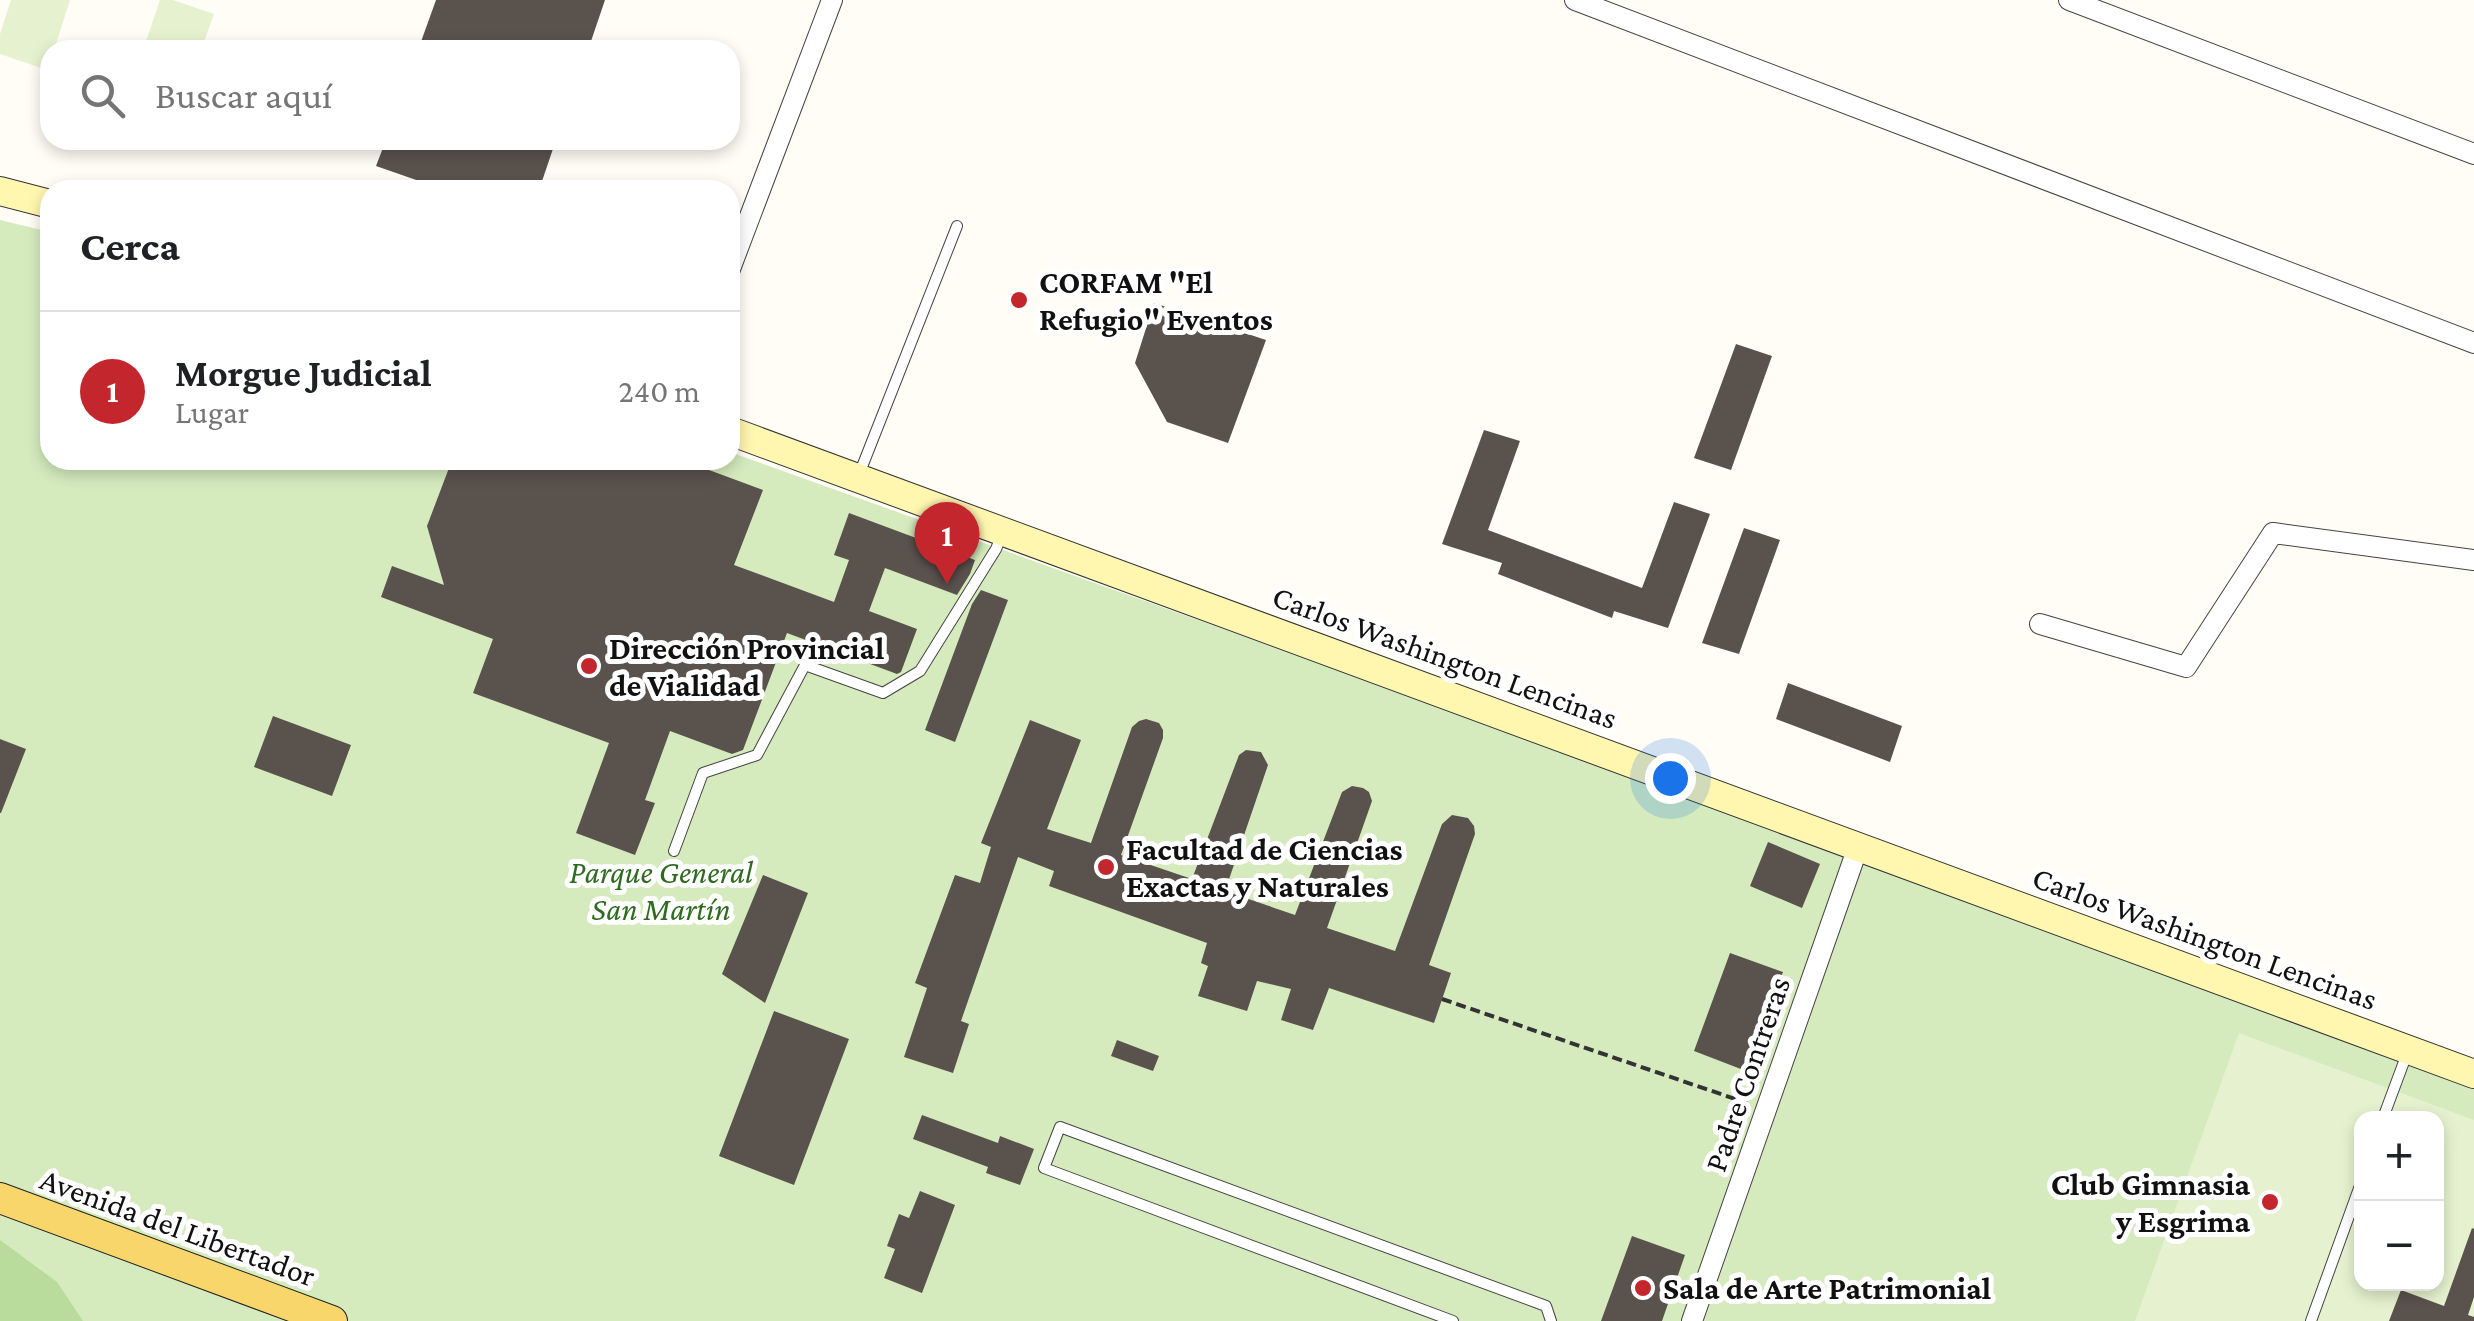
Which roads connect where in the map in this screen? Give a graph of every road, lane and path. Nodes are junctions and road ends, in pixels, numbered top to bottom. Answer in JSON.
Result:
{"nodes":[{"id":1,"x":832,"y":0,"type":"edge"},
{"id":2,"x":1575,"y":0,"type":"edge"},
{"id":3,"x":2069,"y":0,"type":"edge"},
{"id":4,"x":2474,"y":154,"type":"edge"},
{"id":5,"x":0,"y":190,"type":"edge"},
{"id":6,"x":40,"y":201,"type":"edge"},
{"id":7,"x":0,"y":210,"type":"edge"},
{"id":8,"x":40,"y":218,"type":"edge"},
{"id":9,"x":957,"y":226,"type":"dead end"},
{"id":10,"x":740,"y":243,"type":"edge"},
{"id":11,"x":2474,"y":343,"type":"edge"},
{"id":12,"x":740,"y":435,"type":"edge"},
{"id":13,"x":858,"y":478,"type":"junction"},
{"id":14,"x":1003,"y":532,"type":"junction"},
{"id":15,"x":2474,"y":560,"type":"edge"},
{"id":16,"x":2040,"y":624,"type":"dead end"},
{"id":17,"x":1858,"y":847,"type":"junction"},
{"id":18,"x":674,"y":852,"type":"dead end"},
{"id":19,"x":1442,"y":999,"type":"dead end"},
{"id":20,"x":2408,"y":1050,"type":"junction"},
{"id":21,"x":2474,"y":1074,"type":"edge"},
{"id":22,"x":1766,"y":1110,"type":"junction"},
{"id":23,"x":2386,"y":1111,"type":"edge"},
{"id":24,"x":0,"y":1198,"type":"edge"},
{"id":25,"x":2354,"y":1201,"type":"edge"},
{"id":26,"x":332,"y":1321,"type":"edge"},
{"id":27,"x":1453,"y":1321,"type":"edge"},
{"id":28,"x":1551,"y":1321,"type":"edge"},
{"id":29,"x":1692,"y":1321,"type":"edge"},
{"id":30,"x":2311,"y":1321,"type":"edge"}],
"edges":[{"from":1,"to":10,"type":"street"},
{"from":2,"to":11,"type":"street"},
{"from":3,"to":4,"type":"street"},
{"from":5,"to":6,"type":"main road"},
{"from":7,"to":8,"type":"main road"},
{"from":9,"to":13,"type":"lane"},
{"from":12,"to":13,"type":"main road","name":"Carlos Washington Lencinas"},
{"from":13,"to":14,"type":"main road","name":"Carlos Washington Lencinas"},
{"from":14,"to":17,"type":"main road","name":"Carlos Washington Lencinas"},
{"from":14,"to":18,"type":"lane"},
{"from":15,"to":16,"type":"street"},
{"from":17,"to":20,"type":"main road","name":"Carlos Washington Lencinas"},
{"from":17,"to":22,"type":"street","name":"Padre Contreras"},
{"from":19,"to":22,"type":"path"},
{"from":20,"to":21,"type":"main road","name":"Carlos Washington Lencinas"},
{"from":20,"to":23,"type":"lane"},
{"from":22,"to":29,"type":"street","name":"Padre Contreras"},
{"from":24,"to":26,"type":"main road","name":"Avenida del Libertador"},
{"from":25,"to":30,"type":"lane"},
{"from":27,"to":28,"type":"lane"}]}
